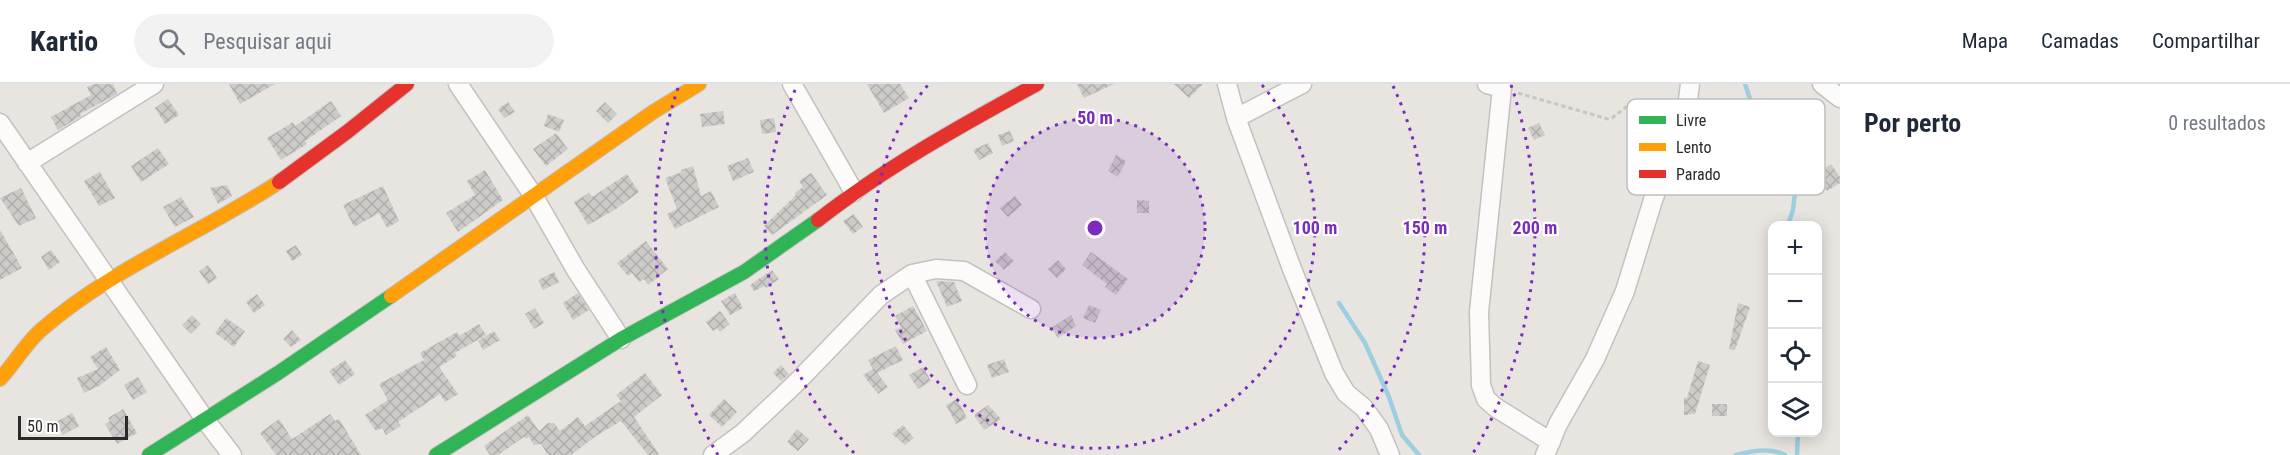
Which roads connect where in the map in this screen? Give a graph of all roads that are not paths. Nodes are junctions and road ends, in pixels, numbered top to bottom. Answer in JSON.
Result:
{"nodes":[{"id":1,"x":154,"y":84,"type":"edge"},
{"id":2,"x":407,"y":84,"type":"edge"},
{"id":3,"x":458,"y":84,"type":"edge"},
{"id":4,"x":699,"y":84,"type":"edge"},
{"id":5,"x":792,"y":84,"type":"edge"},
{"id":6,"x":1037,"y":84,"type":"edge"},
{"id":7,"x":1227,"y":84,"type":"edge"},
{"id":8,"x":1302,"y":84,"type":"edge"},
{"id":9,"x":1690,"y":84,"type":"edge"},
{"id":10,"x":1822,"y":84,"type":"edge"},
{"id":11,"x":1494,"y":86,"type":"edge"},
{"id":12,"x":1688,"y":99,"type":"edge"},
{"id":13,"x":1840,"y":99,"type":"edge"},
{"id":14,"x":1236,"y":118,"type":"junction"},
{"id":15,"x":0,"y":123,"type":"edge"},
{"id":16,"x":27,"y":163,"type":"junction"},
{"id":17,"x":854,"y":192,"type":"junction"},
{"id":18,"x":533,"y":195,"type":"junction"},
{"id":19,"x":1655,"y":195,"type":"edge"},
{"id":20,"x":912,"y":274,"type":"junction"},
{"id":21,"x":109,"y":280,"type":"junction"},
{"id":22,"x":1031,"y":309,"type":"dead end"},
{"id":23,"x":621,"y":339,"type":"junction"},
{"id":24,"x":0,"y":379,"type":"edge"},
{"id":25,"x":967,"y":385,"type":"dead end"},
{"id":26,"x":206,"y":421,"type":"junction"},
{"id":27,"x":1548,"y":448,"type":"edge"},
{"id":28,"x":149,"y":455,"type":"edge"},
{"id":29,"x":232,"y":455,"type":"edge"},
{"id":30,"x":436,"y":455,"type":"edge"},
{"id":31,"x":713,"y":455,"type":"edge"},
{"id":32,"x":1390,"y":455,"type":"edge"}],
"edges":[{"from":1,"to":16,"type":"street"},
{"from":2,"to":21,"type":"street"},
{"from":3,"to":18,"type":"street"},
{"from":4,"to":18,"type":"street"},
{"from":5,"to":17,"type":"street"},
{"from":6,"to":17,"type":"street"},
{"from":7,"to":14,"type":"street"},
{"from":8,"to":14,"type":"street"},
{"from":9,"to":12,"type":"street"},
{"from":10,"to":13,"type":"street"},
{"from":11,"to":27,"type":"street"},
{"from":14,"to":32,"type":"street"},
{"from":15,"to":16,"type":"street"},
{"from":16,"to":21,"type":"street"},
{"from":17,"to":23,"type":"street"},
{"from":18,"to":23,"type":"street"},
{"from":18,"to":26,"type":"street"},
{"from":19,"to":27,"type":"street"},
{"from":20,"to":22,"type":"street"},
{"from":20,"to":25,"type":"street"},
{"from":20,"to":31,"type":"street"},
{"from":21,"to":24,"type":"street"},
{"from":21,"to":26,"type":"street"},
{"from":23,"to":30,"type":"street"},
{"from":26,"to":28,"type":"street"},
{"from":26,"to":29,"type":"street"}]}
